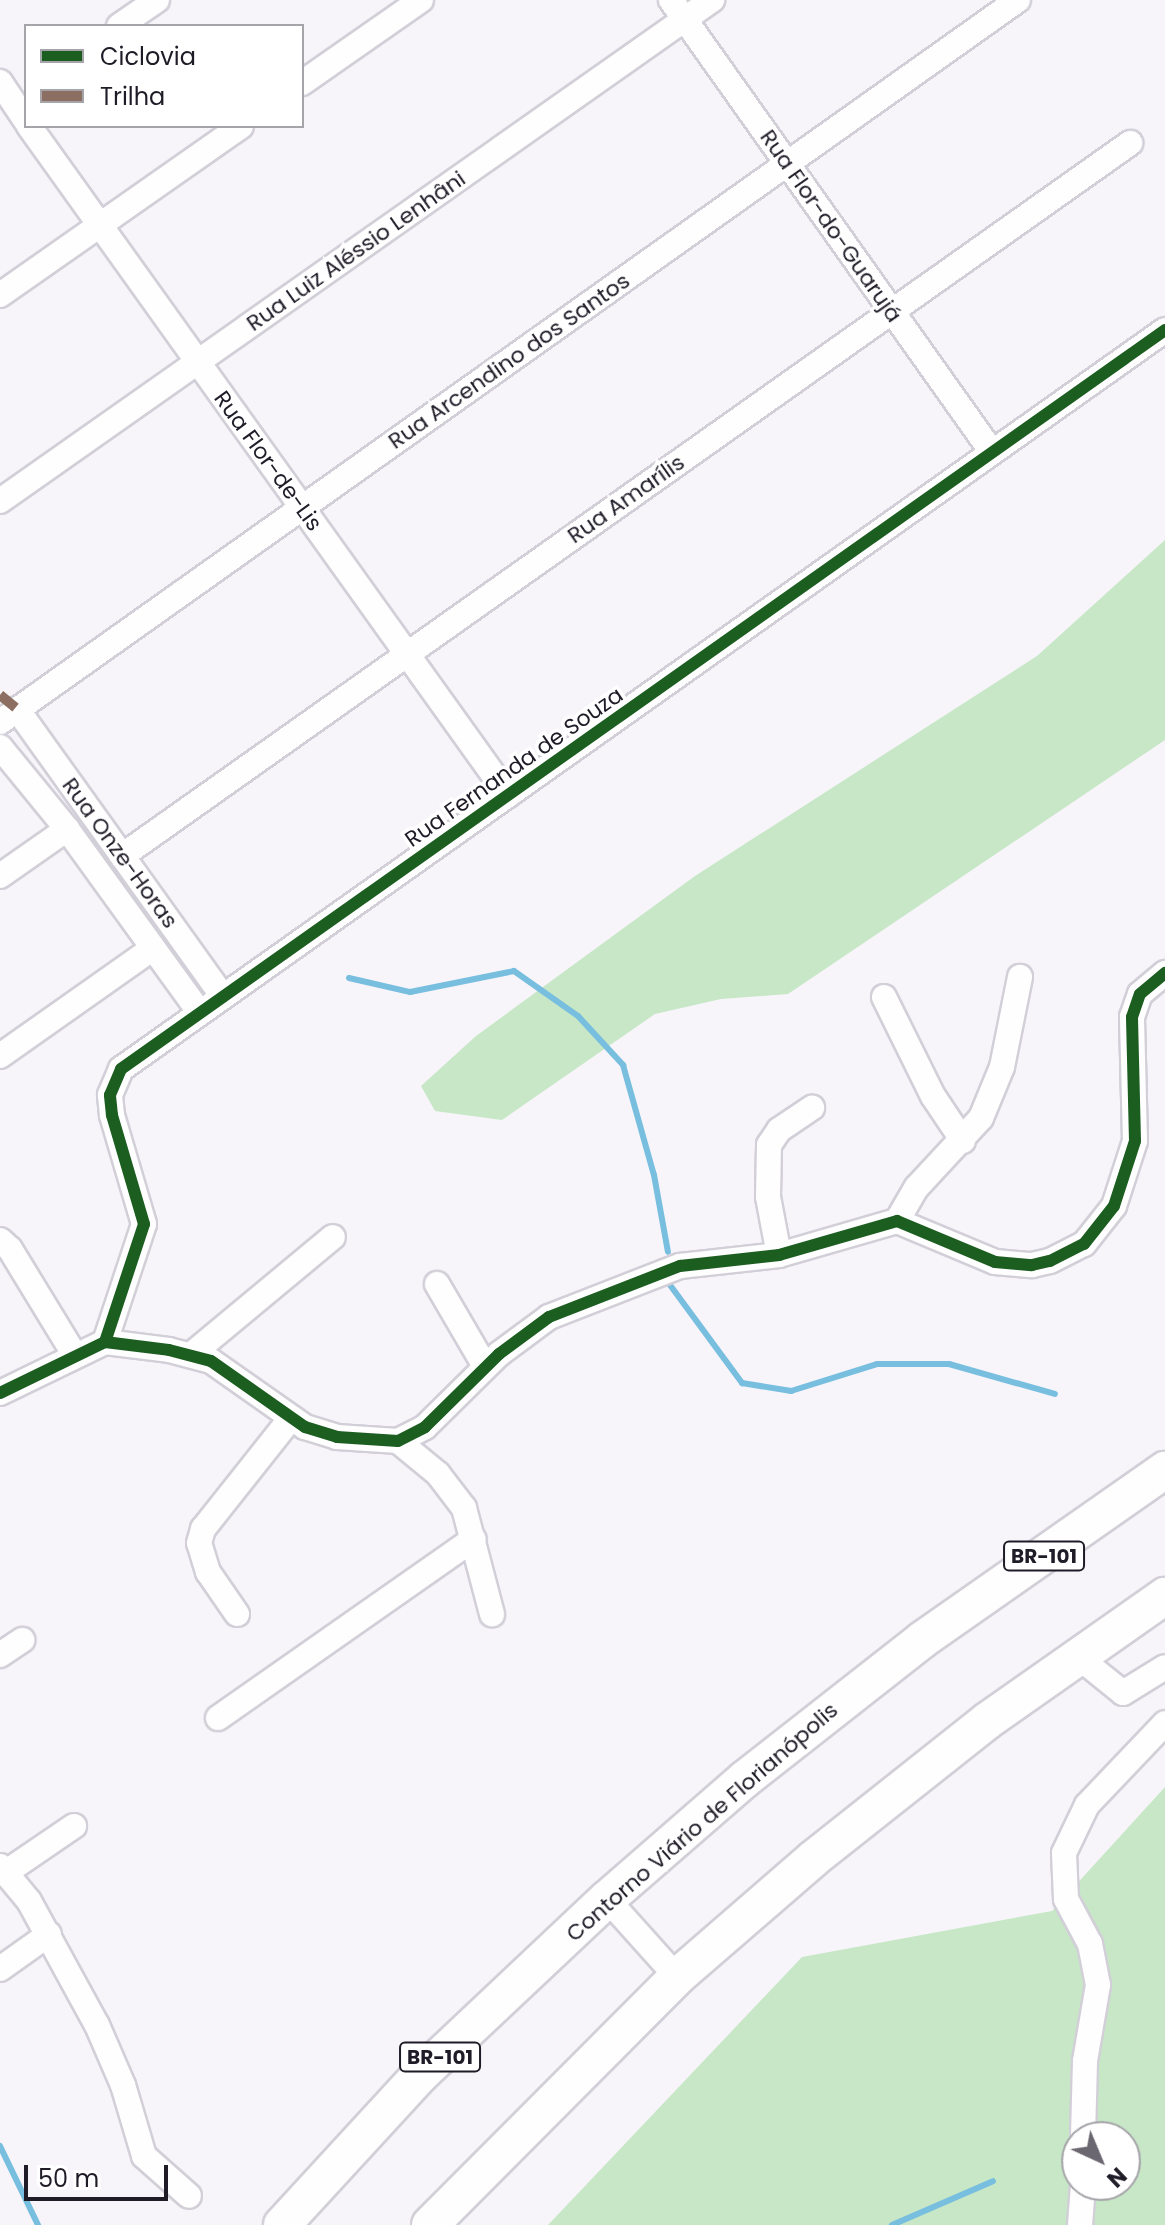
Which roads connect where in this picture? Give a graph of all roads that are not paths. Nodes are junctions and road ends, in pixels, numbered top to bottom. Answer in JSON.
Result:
{"nodes":[{"id":1,"x":157,"y":0,"type":"edge"},
{"id":2,"x":421,"y":0,"type":"edge"},
{"id":3,"x":712,"y":0,"type":"edge"},
{"id":4,"x":1018,"y":0,"type":"edge"},
{"id":5,"x":678,"y":10,"type":"edge"},
{"id":6,"x":122,"y":24,"type":"edge"},
{"id":7,"x":304,"y":82,"type":"edge"},
{"id":8,"x":32,"y":128,"type":"edge"},
{"id":9,"x":238,"y":128,"type":"edge"},
{"id":10,"x":1130,"y":143,"type":"dead end"},
{"id":11,"x":787,"y":164,"type":"junction"},
{"id":12,"x":100,"y":225,"type":"junction"},
{"id":13,"x":0,"y":295,"type":"edge"},
{"id":14,"x":892,"y":311,"type":"junction"},
{"id":15,"x":1165,"y":330,"type":"edge"},
{"id":16,"x":198,"y":362,"type":"junction"},
{"id":17,"x":992,"y":452,"type":"junction"},
{"id":18,"x":0,"y":501,"type":"edge"},
{"id":19,"x":302,"y":508,"type":"junction"},
{"id":20,"x":407,"y":654,"type":"junction"},
{"id":21,"x":9,"y":715,"type":"edge"},
{"id":22,"x":0,"y":747,"type":"edge"},
{"id":23,"x":508,"y":795,"type":"junction"},
{"id":24,"x":67,"y":829,"type":"junction"},
{"id":25,"x":122,"y":856,"type":"junction"},
{"id":26,"x":0,"y":876,"type":"edge"},
{"id":27,"x":153,"y":948,"type":"junction"},
{"id":28,"x":1165,"y":973,"type":"edge"},
{"id":29,"x":1020,"y":977,"type":"dead end"},
{"id":30,"x":223,"y":997,"type":"junction"},
{"id":31,"x":884,"y":997,"type":"dead end"},
{"id":32,"x":200,"y":1013,"type":"junction"},
{"id":33,"x":0,"y":1056,"type":"edge"},
{"id":34,"x":812,"y":1108,"type":"dead end"},
{"id":35,"x":963,"y":1141,"type":"junction"},
{"id":36,"x":897,"y":1221,"type":"junction"},
{"id":37,"x":333,"y":1237,"type":"dead end"},
{"id":38,"x":0,"y":1240,"type":"edge"},
{"id":39,"x":779,"y":1255,"type":"junction"},
{"id":40,"x":437,"y":1284,"type":"dead end"},
{"id":41,"x":105,"y":1342,"type":"junction"},
{"id":42,"x":74,"y":1354,"type":"junction"},
{"id":43,"x":192,"y":1354,"type":"junction"},
{"id":44,"x":485,"y":1366,"type":"junction"},
{"id":45,"x":0,"y":1393,"type":"edge"},
{"id":46,"x":291,"y":1418,"type":"junction"},
{"id":47,"x":398,"y":1441,"type":"junction"},
{"id":48,"x":1165,"y":1470,"type":"edge"},
{"id":49,"x":474,"y":1539,"type":"junction"},
{"id":50,"x":1165,"y":1596,"type":"edge"},
{"id":51,"x":237,"y":1614,"type":"dead end"},
{"id":52,"x":492,"y":1614,"type":"dead end"},
{"id":53,"x":22,"y":1640,"type":"dead end"},
{"id":54,"x":0,"y":1655,"type":"edge"},
{"id":55,"x":1077,"y":1656,"type":"junction"},
{"id":56,"x":1165,"y":1667,"type":"edge"},
{"id":57,"x":218,"y":1718,"type":"dead end"},
{"id":58,"x":1165,"y":1723,"type":"edge"},
{"id":59,"x":74,"y":1826,"type":"dead end"},
{"id":60,"x":4,"y":1868,"type":"edge"},
{"id":61,"x":607,"y":1899,"type":"junction"},
{"id":62,"x":49,"y":1934,"type":"junction"},
{"id":63,"x":0,"y":1969,"type":"edge"},
{"id":64,"x":677,"y":1977,"type":"junction"},
{"id":65,"x":1083,"y":2121,"type":"edge"},
{"id":66,"x":189,"y":2196,"type":"dead end"},
{"id":67,"x":1082,"y":2201,"type":"edge"},
{"id":68,"x":282,"y":2225,"type":"edge"},
{"id":69,"x":430,"y":2225,"type":"edge"},
{"id":70,"x":1080,"y":2225,"type":"edge"}],
"edges":[{"from":1,"to":6,"type":"street"},
{"from":2,"to":7,"type":"street"},
{"from":3,"to":5,"type":"street","name":"Rua Luiz Aléssio Lenhâni"},
{"from":4,"to":11,"type":"street","name":"Rua Arcendino dos Santos"},
{"from":5,"to":11,"type":"street","name":"Rua Flor-do-Guarujá"},
{"from":5,"to":16,"type":"street","name":"Rua Luiz Aléssio Lenhâni"},
{"from":8,"to":12,"type":"street","name":"Rua Flor-de-Lis"},
{"from":9,"to":12,"type":"street"},
{"from":10,"to":14,"type":"street","name":"Rua Amarílis"},
{"from":11,"to":14,"type":"street","name":"Rua Flor-do-Guarujá"},
{"from":11,"to":19,"type":"street","name":"Rua Arcendino dos Santos"},
{"from":12,"to":13,"type":"street"},
{"from":12,"to":16,"type":"street","name":"Rua Flor-de-Lis"},
{"from":14,"to":17,"type":"street","name":"Rua Flor-do-Guarujá"},
{"from":14,"to":20,"type":"street","name":"Rua Amarílis"},
{"from":15,"to":17,"type":"street","name":"Rua Fernanda de Souza"},
{"from":16,"to":18,"type":"street","name":"Rua Luiz Aléssio Lenhâni"},
{"from":16,"to":19,"type":"street","name":"Rua Flor-de-Lis"},
{"from":17,"to":23,"type":"street","name":"Rua Fernanda de Souza"},
{"from":19,"to":20,"type":"street","name":"Rua Flor-de-Lis"},
{"from":19,"to":21,"type":"street","name":"Rua Arcendino dos Santos"},
{"from":20,"to":23,"type":"street","name":"Rua Flor-de-Lis"},
{"from":20,"to":25,"type":"street","name":"Rua Amarílis"},
{"from":21,"to":25,"type":"street","name":"Rua Onze-Horas"},
{"from":22,"to":24,"type":"street","name":"Rua Onze-Horas"},
{"from":23,"to":30,"type":"street","name":"Rua Fernanda de Souza"},
{"from":24,"to":26,"type":"street"},
{"from":24,"to":27,"type":"street","name":"Rua Onze-Horas"},
{"from":25,"to":30,"type":"street","name":"Rua Onze-Horas"},
{"from":27,"to":32,"type":"street","name":"Rua Onze-Horas"},
{"from":27,"to":33,"type":"street"},
{"from":28,"to":36,"type":"street"},
{"from":29,"to":35,"type":"street"},
{"from":30,"to":32,"type":"street","name":"Rua Fernanda de Souza"},
{"from":31,"to":35,"type":"street"},
{"from":32,"to":41,"type":"street","name":"Rua Fernanda de Souza"},
{"from":34,"to":39,"type":"street"},
{"from":35,"to":36,"type":"street"},
{"from":36,"to":39,"type":"street"},
{"from":37,"to":43,"type":"street"},
{"from":38,"to":42,"type":"street"},
{"from":39,"to":44,"type":"street"},
{"from":40,"to":44,"type":"street"},
{"from":41,"to":42,"type":"street"},
{"from":41,"to":43,"type":"street"},
{"from":42,"to":45,"type":"street"},
{"from":43,"to":46,"type":"street"},
{"from":44,"to":47,"type":"street"},
{"from":46,"to":47,"type":"street"},
{"from":46,"to":51,"type":"street"},
{"from":47,"to":49,"type":"street"},
{"from":48,"to":61,"type":"highway","name":"Contorno Viário de Florianópolis","number":"BR-101"},
{"from":49,"to":52,"type":"street"},
{"from":49,"to":57,"type":"street"},
{"from":50,"to":55,"type":"highway"},
{"from":53,"to":54,"type":"street"},
{"from":55,"to":56,"type":"street"},
{"from":55,"to":64,"type":"highway"},
{"from":58,"to":65,"type":"street"},
{"from":59,"to":60,"type":"street"},
{"from":60,"to":62,"type":"street"},
{"from":61,"to":64,"type":"street"},
{"from":61,"to":68,"type":"highway","name":"Contorno Viário de Florianópolis","number":"BR-101"},
{"from":62,"to":63,"type":"street"},
{"from":62,"to":66,"type":"street"},
{"from":64,"to":69,"type":"highway"},
{"from":67,"to":70,"type":"street"}]}
